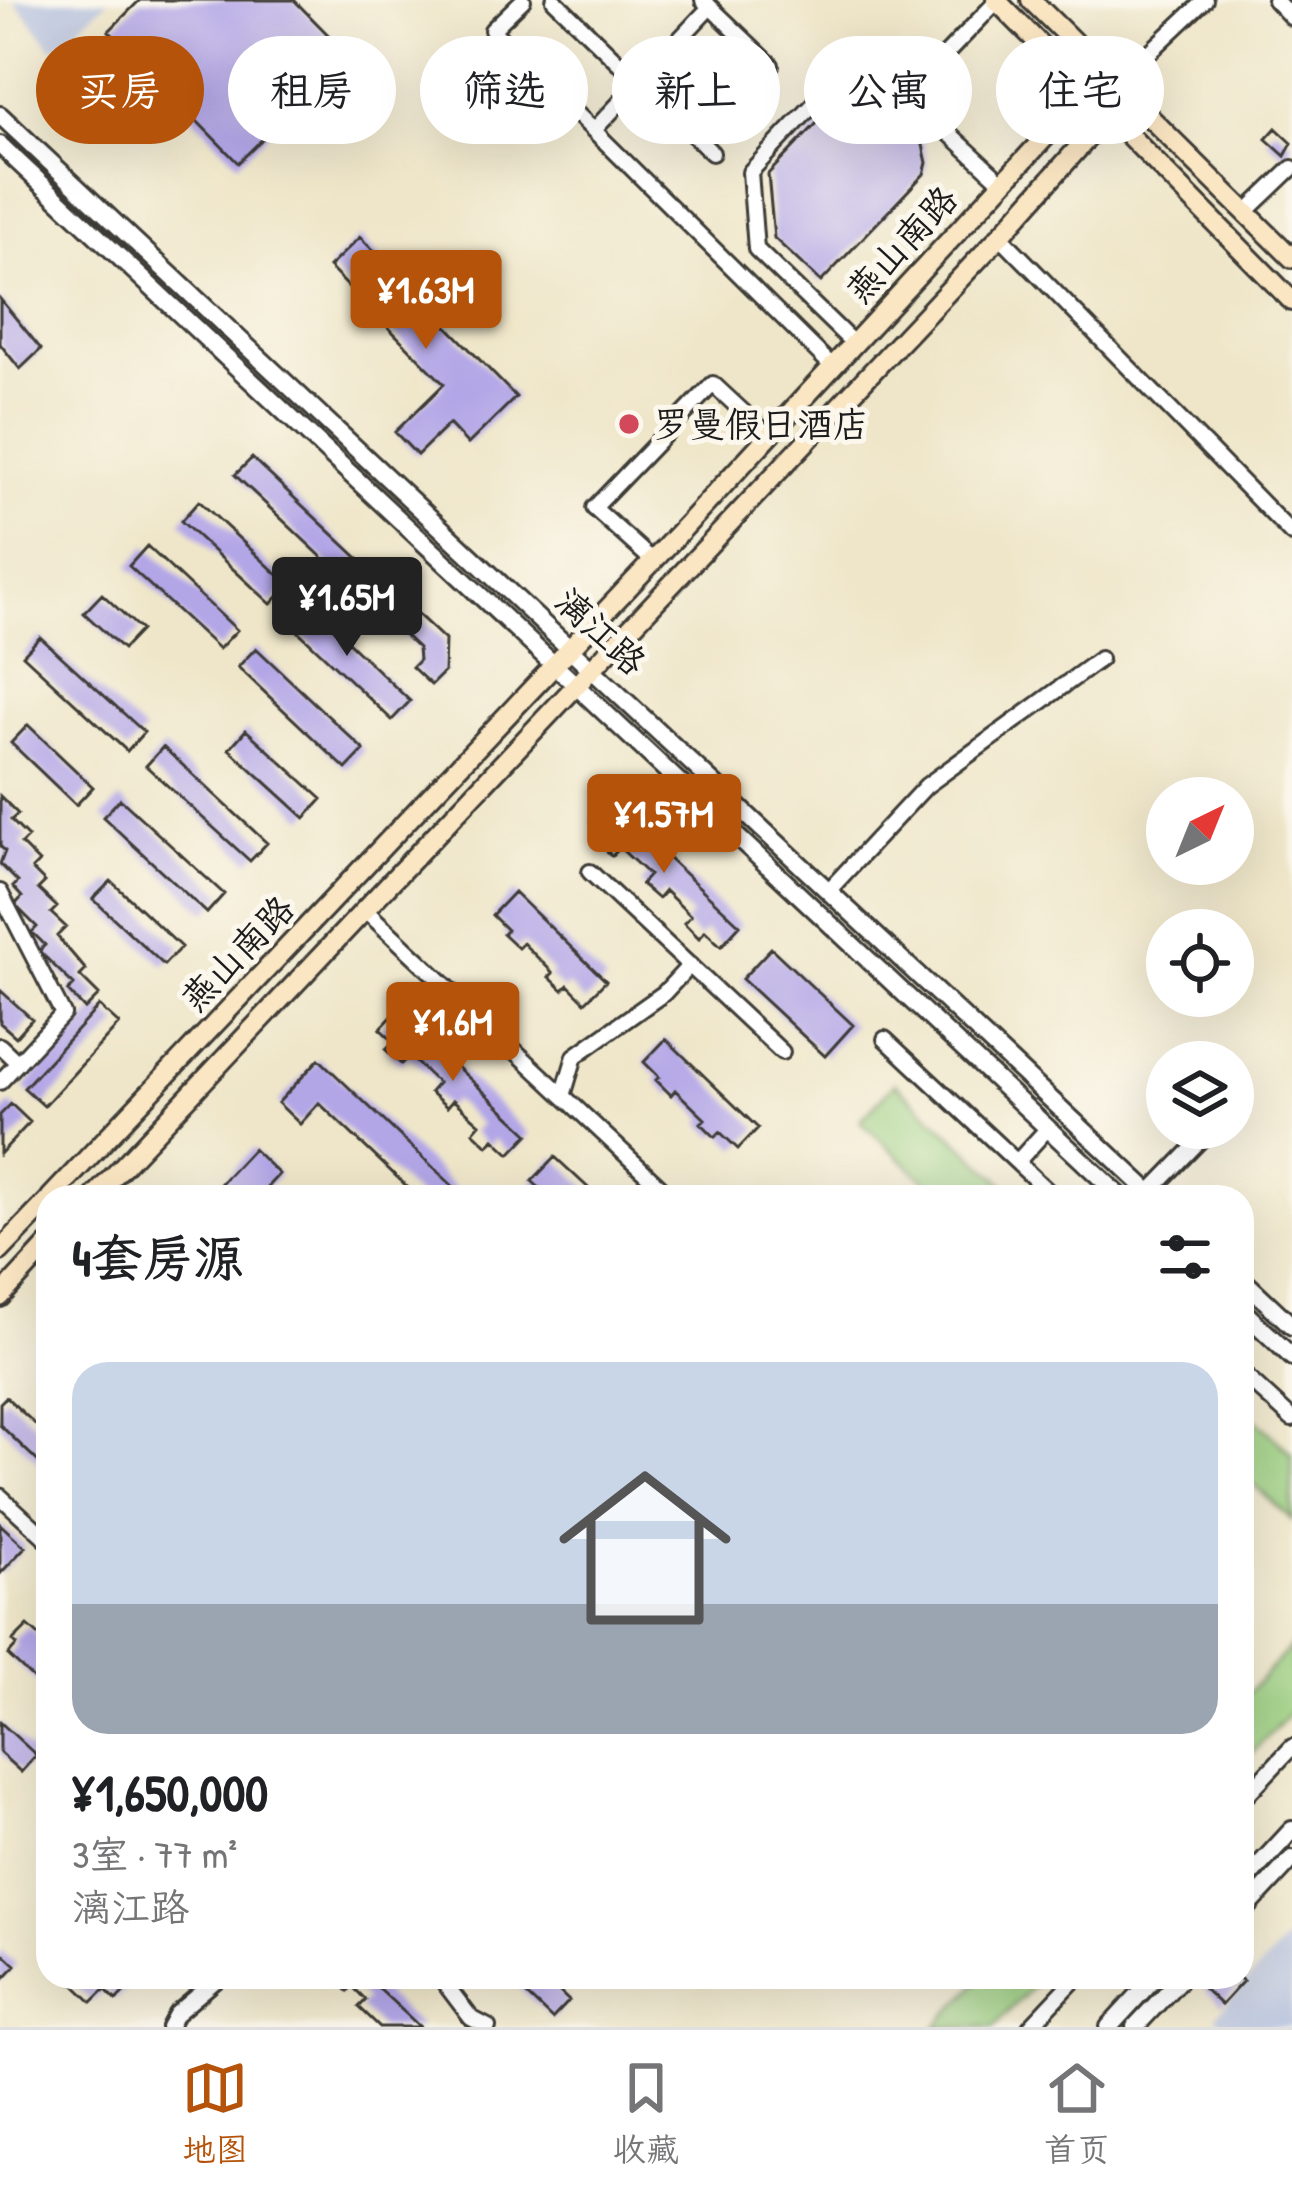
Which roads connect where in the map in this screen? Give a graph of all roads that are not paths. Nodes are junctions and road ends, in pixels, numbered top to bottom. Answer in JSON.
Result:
{"nodes":[{"id":1,"x":523,"y":0,"type":"edge"},
{"id":2,"x":554,"y":0,"type":"edge"},
{"id":3,"x":997,"y":0,"type":"edge"},
{"id":4,"x":1031,"y":0,"type":"edge"},
{"id":5,"x":1204,"y":0,"type":"edge"},
{"id":6,"x":1275,"y":0,"type":"edge"},
{"id":7,"x":707,"y":3,"type":"edge"},
{"id":8,"x":1292,"y":18,"type":"edge"},
{"id":9,"x":679,"y":36,"type":"edge"},
{"id":10,"x":741,"y":36,"type":"edge"},
{"id":11,"x":963,"y":36,"type":"edge"},
{"id":12,"x":1031,"y":36,"type":"edge"},
{"id":13,"x":1067,"y":36,"type":"edge"},
{"id":14,"x":1164,"y":38,"type":"edge"},
{"id":15,"x":612,"y":56,"type":"edge"},
{"id":16,"x":612,"y":111,"type":"edge"},
{"id":17,"x":0,"y":115,"type":"edge"},
{"id":18,"x":804,"y":115,"type":"edge"},
{"id":19,"x":594,"y":130,"type":"junction"},
{"id":20,"x":1164,"y":133,"type":"edge"},
{"id":21,"x":703,"y":144,"type":"edge"},
{"id":22,"x":960,"y":144,"type":"edge"},
{"id":23,"x":1039,"y":144,"type":"edge"},
{"id":24,"x":1082,"y":144,"type":"edge"},
{"id":25,"x":1135,"y":144,"type":"edge"},
{"id":26,"x":0,"y":145,"type":"edge"},
{"id":27,"x":712,"y":153,"type":"dead end"},
{"id":28,"x":1292,"y":168,"type":"edge"},
{"id":29,"x":1003,"y":183,"type":"junction"},
{"id":30,"x":1246,"y":212,"type":"junction"},
{"id":31,"x":1000,"y":236,"type":"junction"},
{"id":32,"x":1292,"y":258,"type":"edge"},
{"id":33,"x":1292,"y":301,"type":"edge"},
{"id":34,"x":854,"y":344,"type":"junction"},
{"id":35,"x":832,"y":367,"type":"junction"},
{"id":36,"x":775,"y":429,"type":"junction"},
{"id":37,"x":804,"y":444,"type":"junction"},
{"id":38,"x":1292,"y":534,"type":"edge"},
{"id":39,"x":652,"y":562,"type":"junction"},
{"id":40,"x":572,"y":647,"type":"junction"},
{"id":41,"x":1100,"y":659,"type":"dead end"},
{"id":42,"x":555,"y":664,"type":"junction"},
{"id":43,"x":594,"y":669,"type":"junction"},
{"id":44,"x":578,"y":687,"type":"junction"},
{"id":45,"x":590,"y":872,"type":"dead end"},
{"id":46,"x":344,"y":890,"type":"junction"},
{"id":47,"x":829,"y":890,"type":"junction"},
{"id":48,"x":0,"y":892,"type":"edge"},
{"id":49,"x":364,"y":909,"type":"junction"},
{"id":50,"x":690,"y":965,"type":"junction"},
{"id":51,"x":202,"y":1038,"type":"junction"},
{"id":52,"x":885,"y":1039,"type":"dead end"},
{"id":53,"x":0,"y":1046,"type":"edge"},
{"id":54,"x":782,"y":1052,"type":"dead end"},
{"id":55,"x":224,"y":1058,"type":"junction"},
{"id":56,"x":18,"y":1063,"type":"junction"},
{"id":57,"x":0,"y":1082,"type":"edge"},
{"id":58,"x":563,"y":1096,"type":"junction"},
{"id":59,"x":1048,"y":1128,"type":"junction"},
{"id":60,"x":1193,"y":1149,"type":"edge"},
{"id":61,"x":1017,"y":1162,"type":"junction"},
{"id":62,"x":63,"y":1185,"type":"edge"},
{"id":63,"x":105,"y":1185,"type":"edge"},
{"id":64,"x":657,"y":1185,"type":"edge"},
{"id":65,"x":1041,"y":1185,"type":"edge"},
{"id":66,"x":1108,"y":1185,"type":"edge"},
{"id":67,"x":1141,"y":1185,"type":"edge"},
{"id":68,"x":1161,"y":1185,"type":"edge"},
{"id":69,"x":36,"y":1214,"type":"edge"},
{"id":70,"x":0,"y":1252,"type":"edge"},
{"id":71,"x":36,"y":1258,"type":"edge"},
{"id":72,"x":22,"y":1273,"type":"junction"},
{"id":73,"x":1254,"y":1290,"type":"edge"},
{"id":74,"x":0,"y":1297,"type":"edge"},
{"id":75,"x":1254,"y":1321,"type":"edge"},
{"id":76,"x":1292,"y":1326,"type":"edge"},
{"id":77,"x":1292,"y":1357,"type":"edge"},
{"id":78,"x":1254,"y":1383,"type":"edge"},
{"id":79,"x":1292,"y":1419,"type":"edge"},
{"id":80,"x":0,"y":1496,"type":"edge"},
{"id":81,"x":36,"y":1529,"type":"edge"},
{"id":82,"x":1292,"y":1747,"type":"edge"},
{"id":83,"x":1254,"y":1787,"type":"edge"},
{"id":84,"x":1292,"y":1830,"type":"edge"},
{"id":85,"x":1292,"y":1859,"type":"edge"},
{"id":86,"x":1254,"y":1871,"type":"edge"},
{"id":87,"x":1254,"y":1900,"type":"edge"},
{"id":88,"x":206,"y":1989,"type":"edge"},
{"id":89,"x":449,"y":1989,"type":"edge"},
{"id":90,"x":1067,"y":1989,"type":"edge"},
{"id":91,"x":1144,"y":1989,"type":"edge"},
{"id":92,"x":1171,"y":1989,"type":"edge"},
{"id":93,"x":1039,"y":2024,"type":"edge"},
{"id":94,"x":169,"y":2027,"type":"edge"},
{"id":95,"x":488,"y":2027,"type":"edge"},
{"id":96,"x":1109,"y":2027,"type":"edge"},
{"id":97,"x":1135,"y":2027,"type":"edge"}],
"edges":[{"from":1,"to":19,"type":"street"},
{"from":2,"to":15,"type":"street"},
{"from":3,"to":11,"type":"street"},
{"from":3,"to":12,"type":"main road"},
{"from":4,"to":13,"type":"main road"},
{"from":5,"to":14,"type":"street"},
{"from":6,"to":8,"type":"street"},
{"from":7,"to":9,"type":"street"},
{"from":7,"to":10,"type":"street"},
{"from":16,"to":19,"type":"street"},
{"from":17,"to":40,"type":"street","name":"漓江路"},
{"from":18,"to":34,"type":"street"},
{"from":19,"to":35,"type":"street"},
{"from":20,"to":30,"type":"main road"},
{"from":21,"to":27,"type":"street"},
{"from":22,"to":29,"type":"street"},
{"from":23,"to":29,"type":"main road","name":"燕山南路"},
{"from":24,"to":31,"type":"main road","name":"燕山南路"},
{"from":25,"to":33,"type":"main road"},
{"from":26,"to":42,"type":"street","name":"漓江路"},
{"from":28,"to":30,"type":"street"},
{"from":29,"to":34,"type":"main road","name":"燕山南路"},
{"from":30,"to":32,"type":"main road"},
{"from":31,"to":37,"type":"main road","name":"燕山南路"},
{"from":31,"to":38,"type":"street"},
{"from":34,"to":35,"type":"main road","name":"燕山南路"},
{"from":35,"to":36,"type":"main road","name":"燕山南路"},
{"from":36,"to":37,"type":"main road"},
{"from":36,"to":39,"type":"main road","name":"燕山南路"},
{"from":36,"to":39,"type":"street"},
{"from":37,"to":43,"type":"main road","name":"燕山南路"},
{"from":39,"to":40,"type":"main road","name":"燕山南路"},
{"from":40,"to":42,"type":"main road","name":"燕山南路"},
{"from":40,"to":43,"type":"street","name":"漓江路"},
{"from":41,"to":47,"type":"street"},
{"from":42,"to":44,"type":"street","name":"漓江路"},
{"from":42,"to":46,"type":"main road","name":"燕山南路"},
{"from":43,"to":44,"type":"main road","name":"燕山南路"},
{"from":43,"to":47,"type":"street","name":"漓江路"},
{"from":44,"to":49,"type":"main road","name":"燕山南路"},
{"from":44,"to":59,"type":"street","name":"漓江路"},
{"from":45,"to":50,"type":"street"},
{"from":46,"to":49,"type":"main road"},
{"from":46,"to":51,"type":"main road","name":"燕山南路"},
{"from":47,"to":67,"type":"street","name":"漓江路"},
{"from":48,"to":56,"type":"street"},
{"from":49,"to":55,"type":"main road","name":"燕山南路"},
{"from":49,"to":58,"type":"street"},
{"from":50,"to":54,"type":"street"},
{"from":50,"to":58,"type":"street"},
{"from":51,"to":55,"type":"main road"},
{"from":51,"to":62,"type":"main road","name":"燕山南路"},
{"from":52,"to":61,"type":"street"},
{"from":53,"to":56,"type":"street"},
{"from":55,"to":63,"type":"main road","name":"燕山南路"},
{"from":56,"to":57,"type":"street"},
{"from":58,"to":64,"type":"street"},
{"from":59,"to":61,"type":"street"},
{"from":59,"to":66,"type":"street","name":"漓江路"},
{"from":60,"to":68,"type":"street"},
{"from":61,"to":65,"type":"street"},
{"from":69,"to":70,"type":"main road","name":"燕山南路"},
{"from":70,"to":72,"type":"main road"},
{"from":71,"to":72,"type":"main road"},
{"from":72,"to":74,"type":"main road"},
{"from":73,"to":76,"type":"street"},
{"from":75,"to":77,"type":"street"},
{"from":78,"to":79,"type":"street"},
{"from":80,"to":81,"type":"street"},
{"from":82,"to":83,"type":"street"},
{"from":84,"to":86,"type":"street"},
{"from":85,"to":87,"type":"street"},
{"from":88,"to":94,"type":"street"},
{"from":89,"to":95,"type":"street"},
{"from":90,"to":93,"type":"street"},
{"from":91,"to":96,"type":"street"},
{"from":92,"to":97,"type":"street"}]}
